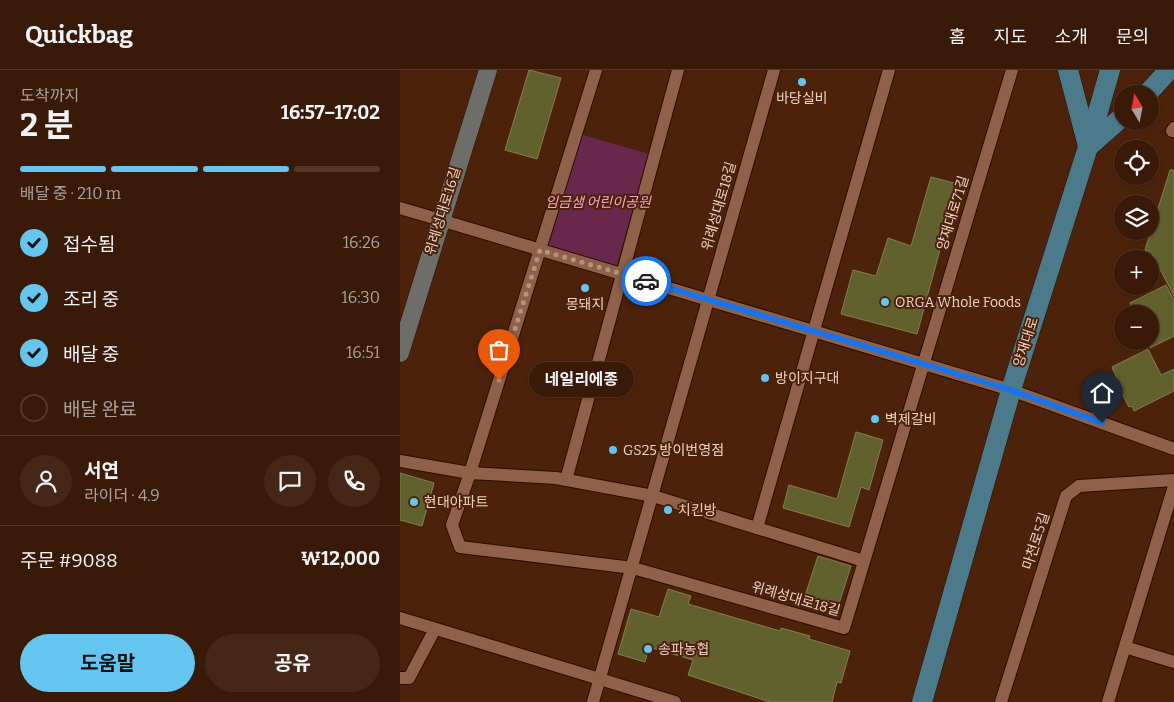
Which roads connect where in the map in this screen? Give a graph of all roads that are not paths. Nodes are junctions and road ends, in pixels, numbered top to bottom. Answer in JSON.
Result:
{"nodes":[{"id":1,"x":488,"y":70,"type":"edge"},
{"id":2,"x":596,"y":70,"type":"edge"},
{"id":3,"x":678,"y":70,"type":"edge"},
{"id":4,"x":774,"y":70,"type":"edge"},
{"id":5,"x":889,"y":70,"type":"edge"},
{"id":6,"x":1012,"y":70,"type":"edge"},
{"id":7,"x":1068,"y":70,"type":"edge"},
{"id":8,"x":1110,"y":70,"type":"edge"},
{"id":9,"x":1169,"y":70,"type":"edge"},
{"id":10,"x":1155,"y":85,"type":"edge"},
{"id":11,"x":1114,"y":124,"type":"edge"},
{"id":12,"x":1088,"y":148,"type":"junction"},
{"id":13,"x":400,"y":208,"type":"edge"},
{"id":14,"x":440,"y":220,"type":"junction"},
{"id":15,"x":540,"y":250,"type":"junction"},
{"id":16,"x":622,"y":274,"type":"junction"},
{"id":17,"x":708,"y":300,"type":"junction"},
{"id":18,"x":814,"y":331,"type":"junction"},
{"id":19,"x":400,"y":353,"type":"edge"},
{"id":20,"x":923,"y":364,"type":"junction"},
{"id":21,"x":1011,"y":390,"type":"junction"},
{"id":22,"x":1174,"y":448,"type":"edge"},
{"id":23,"x":400,"y":461,"type":"edge"},
{"id":24,"x":470,"y":473,"type":"junction"},
{"id":25,"x":566,"y":480,"type":"junction"},
{"id":26,"x":1174,"y":480,"type":"edge"},
{"id":27,"x":1174,"y":486,"type":"edge"},
{"id":28,"x":653,"y":496,"type":"junction"},
{"id":29,"x":757,"y":528,"type":"junction"},
{"id":30,"x":864,"y":561,"type":"junction"},
{"id":31,"x":633,"y":568,"type":"junction"},
{"id":32,"x":400,"y":618,"type":"edge"},
{"id":33,"x":435,"y":629,"type":"junction"},
{"id":34,"x":1124,"y":647,"type":"junction"},
{"id":35,"x":1174,"y":662,"type":"edge"},
{"id":36,"x":400,"y":678,"type":"edge"},
{"id":37,"x":600,"y":679,"type":"junction"},
{"id":38,"x":594,"y":702,"type":"edge"},
{"id":39,"x":674,"y":702,"type":"edge"},
{"id":40,"x":922,"y":702,"type":"edge"},
{"id":41,"x":1001,"y":702,"type":"edge"},
{"id":42,"x":1108,"y":702,"type":"edge"}],
"edges":[{"from":1,"to":14,"type":"street","name":"위례성대로16길"},
{"from":2,"to":15,"type":"street"},
{"from":3,"to":16,"type":"street"},
{"from":4,"to":17,"type":"street","name":"위례성대로18길"},
{"from":5,"to":18,"type":"street"},
{"from":6,"to":20,"type":"street","name":"양재대로71길"},
{"from":7,"to":12,"type":"main road"},
{"from":8,"to":12,"type":"main road","name":"양재대로"},
{"from":9,"to":10,"type":"main road"},
{"from":11,"to":12,"type":"main road"},
{"from":12,"to":21,"type":"main road","name":"양재대로"},
{"from":13,"to":14,"type":"street"},
{"from":14,"to":15,"type":"street"},
{"from":14,"to":19,"type":"street","name":"위례성대로16길"},
{"from":15,"to":16,"type":"street"},
{"from":15,"to":24,"type":"street"},
{"from":16,"to":17,"type":"street"},
{"from":16,"to":25,"type":"street"},
{"from":17,"to":18,"type":"street"},
{"from":17,"to":28,"type":"street","name":"위례성대로18길"},
{"from":18,"to":20,"type":"street"},
{"from":18,"to":29,"type":"street"},
{"from":20,"to":21,"type":"street"},
{"from":20,"to":30,"type":"street","name":"양재대로71길"},
{"from":21,"to":22,"type":"street"},
{"from":21,"to":40,"type":"main road","name":"양재대로"},
{"from":23,"to":24,"type":"street"},
{"from":24,"to":25,"type":"street"},
{"from":24,"to":31,"type":"street","name":"위례성대로18길"},
{"from":25,"to":28,"type":"street"},
{"from":26,"to":41,"type":"street","name":"마천로5길"},
{"from":27,"to":34,"type":"street"},
{"from":28,"to":29,"type":"street"},
{"from":28,"to":31,"type":"street","name":"위례성대로18길"},
{"from":29,"to":30,"type":"street"},
{"from":30,"to":31,"type":"street","name":"위례성대로18길"},
{"from":31,"to":37,"type":"street","name":"위례성대로18길"},
{"from":32,"to":33,"type":"street"},
{"from":33,"to":36,"type":"street"},
{"from":33,"to":37,"type":"street"},
{"from":34,"to":35,"type":"street"},
{"from":34,"to":42,"type":"street"},
{"from":37,"to":38,"type":"street","name":"위례성대로18길"},
{"from":37,"to":39,"type":"street"}]}
